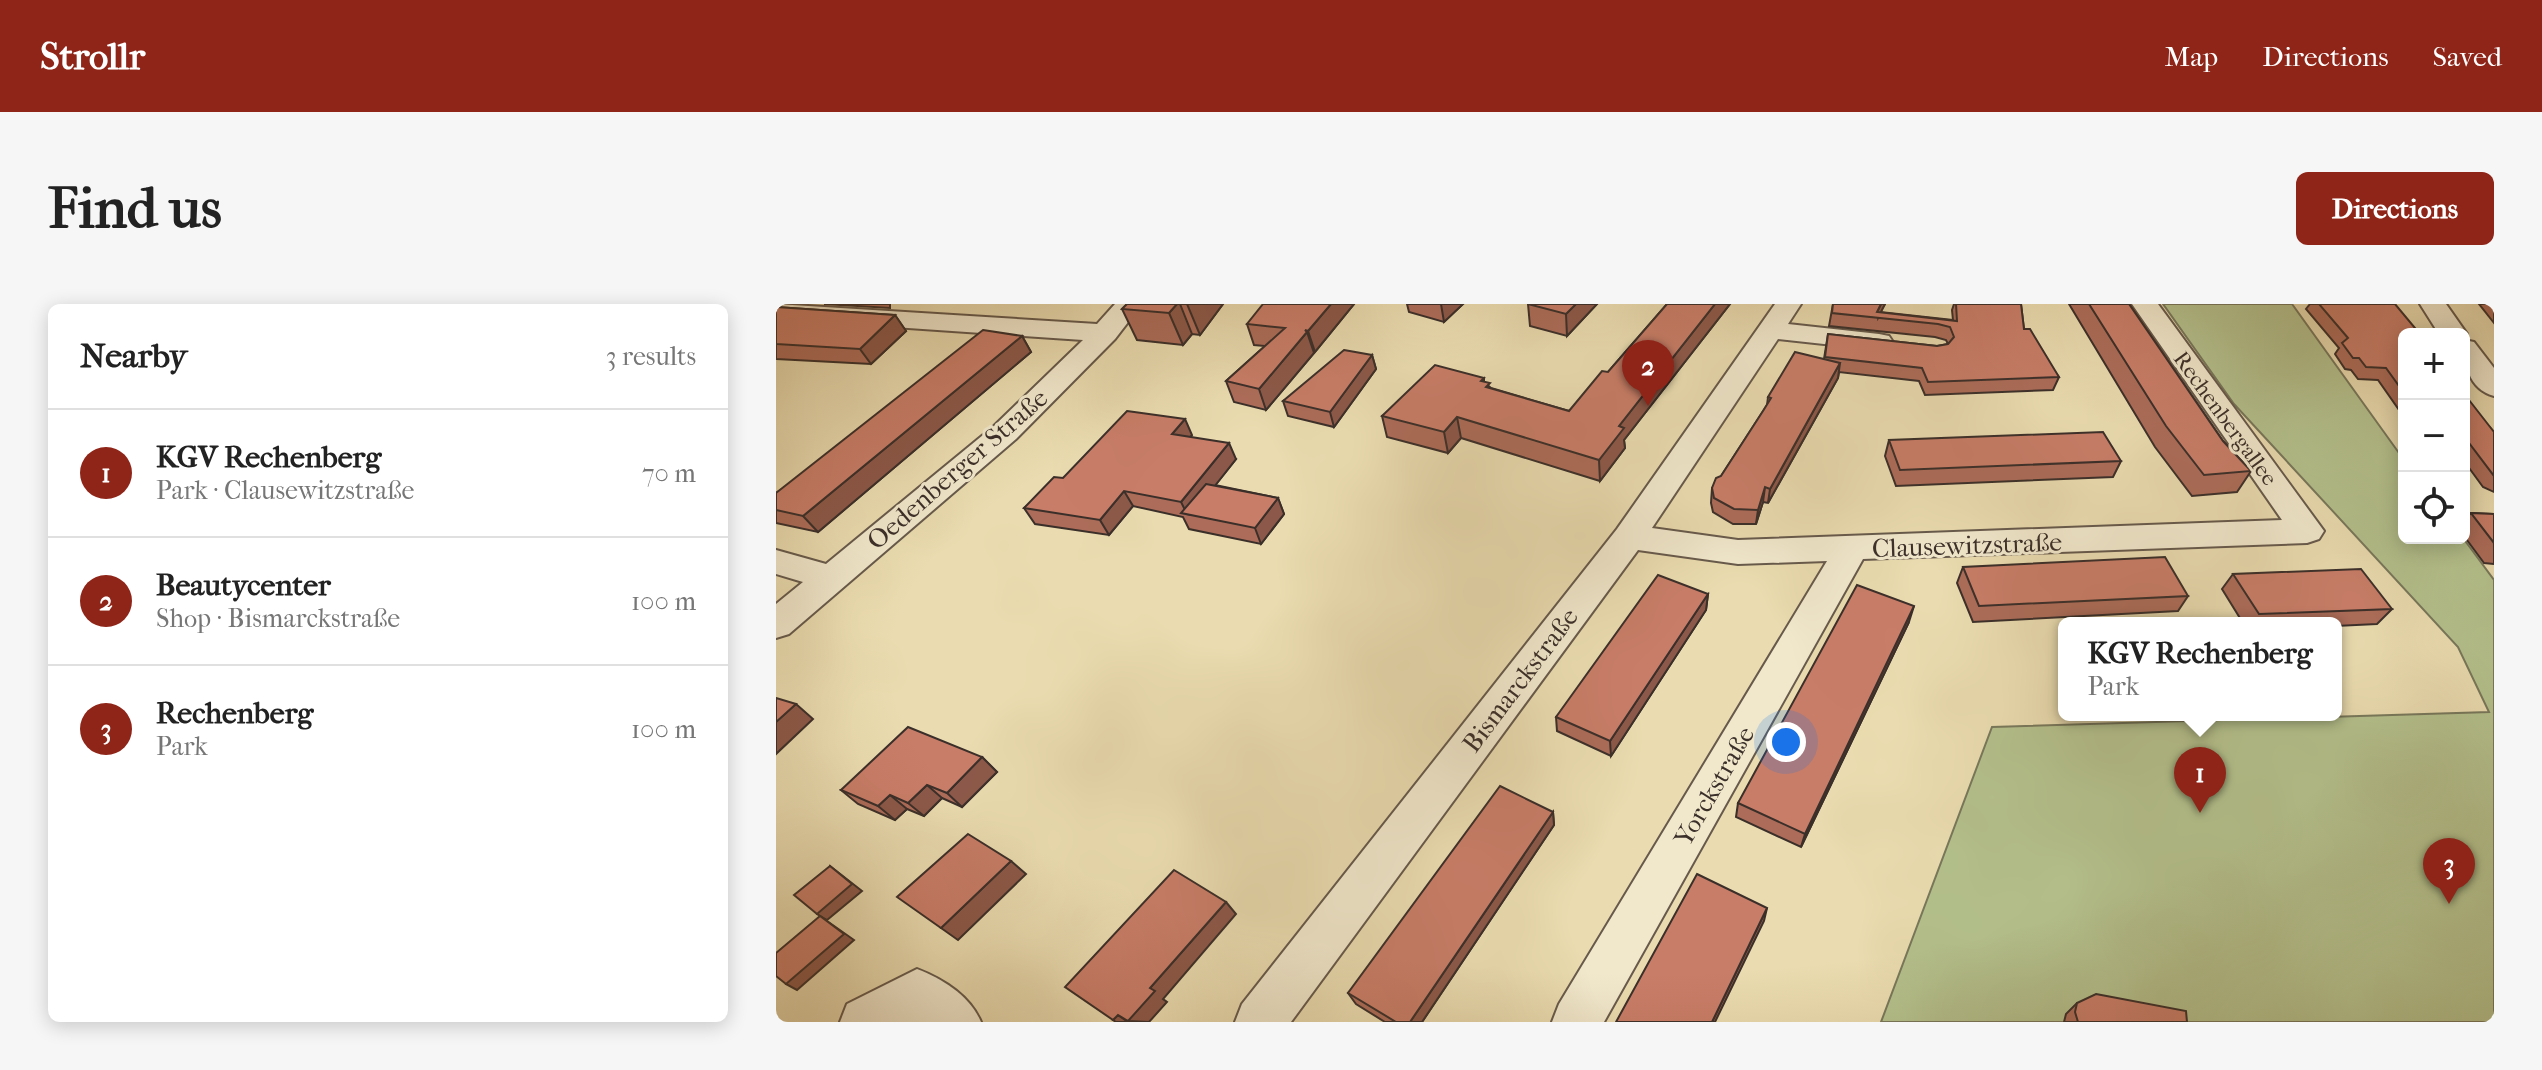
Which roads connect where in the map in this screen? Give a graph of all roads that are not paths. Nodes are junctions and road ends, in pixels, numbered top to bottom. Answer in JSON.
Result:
{"nodes":[{"id":1,"x":1129,"y":304,"type":"edge"},
{"id":2,"x":2145,"y":304,"type":"edge"},
{"id":3,"x":2433,"y":304,"type":"edge"},
{"id":4,"x":776,"y":311,"type":"edge"},
{"id":5,"x":1779,"y":317,"type":"edge"},
{"id":6,"x":2449,"y":328,"type":"edge"},
{"id":7,"x":1105,"y":333,"type":"junction"},
{"id":8,"x":1905,"y":345,"type":"edge"},
{"id":9,"x":2470,"y":356,"type":"edge"},
{"id":10,"x":2494,"y":387,"type":"edge"},
{"id":11,"x":2307,"y":531,"type":"joint"},
{"id":12,"x":1629,"y":537,"type":"junction"},
{"id":13,"x":1851,"y":550,"type":"junction"},
{"id":14,"x":776,"y":562,"type":"edge"},
{"id":15,"x":831,"y":578,"type":"junction"},
{"id":16,"x":776,"y":624,"type":"edge"},
{"id":17,"x":1263,"y":1021,"type":"edge"},
{"id":18,"x":865,"y":1022,"type":"edge"},
{"id":19,"x":956,"y":1022,"type":"edge"},
{"id":20,"x":1577,"y":1022,"type":"edge"}],
"edges":[{"from":1,"to":7,"type":"street","name":"Oedenberger Straße"},
{"from":2,"to":11,"type":"street","name":"Rechenbergallee"},
{"from":3,"to":6,"type":"street"},
{"from":4,"to":7,"type":"street"},
{"from":5,"to":8,"type":"street","name":"Bismarckstraße"},
{"from":5,"to":12,"type":"street","name":"Bismarckstraße"},
{"from":7,"to":15,"type":"street","name":"Oedenberger Straße"},
{"from":9,"to":10,"type":"street"},
{"from":11,"to":13,"type":"street","name":"Clausewitzstraße"},
{"from":12,"to":13,"type":"street","name":"Clausewitzstraße"},
{"from":12,"to":17,"type":"street","name":"Bismarckstraße"},
{"from":13,"to":20,"type":"street","name":"Yorckstraße"},
{"from":14,"to":15,"type":"street"},
{"from":15,"to":16,"type":"street","name":"Oedenberger Straße"},
{"from":18,"to":19,"type":"street"}]}
